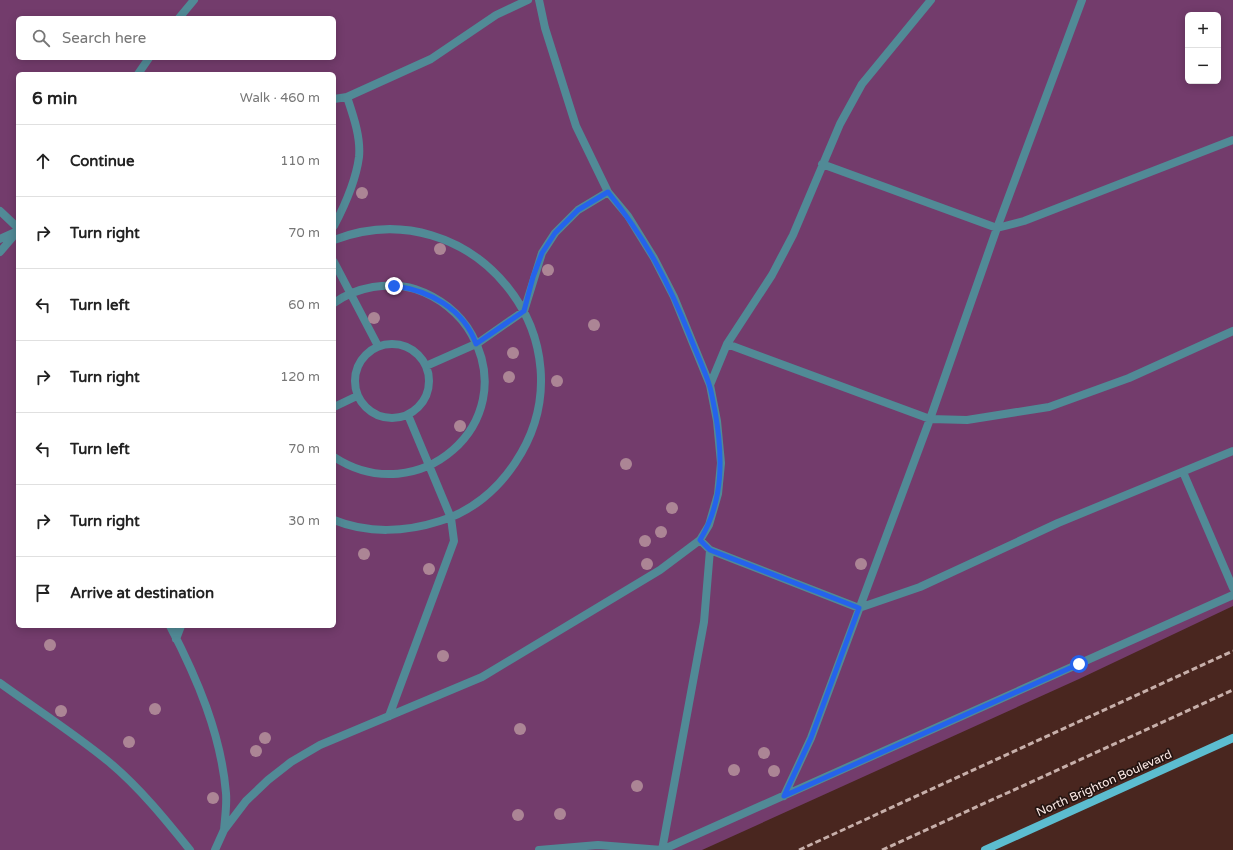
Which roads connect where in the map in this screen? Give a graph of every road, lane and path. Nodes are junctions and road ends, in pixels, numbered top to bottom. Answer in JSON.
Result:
{"nodes":[{"id":1,"x":194,"y":0,"type":"edge"},
{"id":2,"x":528,"y":0,"type":"edge"},
{"id":3,"x":539,"y":0,"type":"edge"},
{"id":4,"x":931,"y":0,"type":"edge"},
{"id":5,"x":1082,"y":0,"type":"edge"},
{"id":6,"x":181,"y":16,"type":"edge"},
{"id":7,"x":148,"y":60,"type":"edge"},
{"id":8,"x":139,"y":72,"type":"edge"},
{"id":9,"x":347,"y":97,"type":"junction"},
{"id":10,"x":336,"y":100,"type":"edge"},
{"id":11,"x":1233,"y":140,"type":"edge"},
{"id":12,"x":822,"y":164,"type":"junction"},
{"id":13,"x":608,"y":192,"type":"junction"},
{"id":14,"x":0,"y":211,"type":"edge"},
{"id":15,"x":336,"y":222,"type":"edge"},
{"id":16,"x":16,"y":228,"type":"edge"},
{"id":17,"x":997,"y":228,"type":"junction"},
{"id":18,"x":16,"y":231,"type":"edge"},
{"id":19,"x":16,"y":232,"type":"edge"},
{"id":20,"x":0,"y":239,"type":"edge"},
{"id":21,"x":336,"y":239,"type":"edge"},
{"id":22,"x":0,"y":252,"type":"edge"},
{"id":23,"x":336,"y":266,"type":"edge"},
{"id":24,"x":351,"y":294,"type":"junction"},
{"id":25,"x":336,"y":303,"type":"edge"},
{"id":26,"x":524,"y":311,"type":"junction"},
{"id":27,"x":1233,"y":331,"type":"edge"},
{"id":28,"x":476,"y":344,"type":"junction"},
{"id":29,"x":727,"y":344,"type":"junction"},
{"id":30,"x":378,"y":346,"type":"junction"},
{"id":31,"x":426,"y":366,"type":"junction"},
{"id":32,"x":710,"y":386,"type":"junction"},
{"id":33,"x":357,"y":396,"type":"junction"},
{"id":34,"x":336,"y":406,"type":"edge"},
{"id":35,"x":408,"y":415,"type":"junction"},
{"id":36,"x":930,"y":419,"type":"junction"},
{"id":37,"x":1233,"y":450,"type":"edge"},
{"id":38,"x":336,"y":458,"type":"edge"},
{"id":39,"x":430,"y":466,"type":"junction"},
{"id":40,"x":1183,"y":472,"type":"junction"},
{"id":41,"x":451,"y":518,"type":"junction"},
{"id":42,"x":336,"y":521,"type":"edge"},
{"id":43,"x":700,"y":540,"type":"junction"},
{"id":44,"x":710,"y":550,"type":"junction"},
{"id":45,"x":1233,"y":588,"type":"edge"},
{"id":46,"x":1233,"y":594,"type":"edge"},
{"id":47,"x":859,"y":608,"type":"junction"},
{"id":48,"x":171,"y":628,"type":"edge"},
{"id":49,"x":180,"y":628,"type":"edge"},
{"id":50,"x":176,"y":639,"type":"junction"},
{"id":51,"x":0,"y":683,"type":"edge"},
{"id":52,"x":389,"y":716,"type":"junction"},
{"id":53,"x":1233,"y":738,"type":"edge"},
{"id":54,"x":784,"y":796,"type":"junction"},
{"id":55,"x":224,"y":830,"type":"junction"},
{"id":56,"x":190,"y":850,"type":"edge"},
{"id":57,"x":215,"y":850,"type":"edge"},
{"id":58,"x":539,"y":850,"type":"edge"},
{"id":59,"x":662,"y":850,"type":"edge"},
{"id":60,"x":985,"y":850,"type":"edge"}],
"edges":[{"from":1,"to":6,"type":"lane"},
{"from":2,"to":9,"type":"lane"},
{"from":3,"to":13,"type":"lane"},
{"from":4,"to":12,"type":"lane"},
{"from":5,"to":17,"type":"lane"},
{"from":7,"to":8,"type":"lane"},
{"from":9,"to":10,"type":"lane"},
{"from":9,"to":15,"type":"lane"},
{"from":11,"to":17,"type":"lane"},
{"from":12,"to":17,"type":"lane"},
{"from":12,"to":29,"type":"lane"},
{"from":13,"to":26,"type":"lane"},
{"from":13,"to":32,"type":"lane"},
{"from":14,"to":16,"type":"lane"},
{"from":17,"to":36,"type":"lane"},
{"from":18,"to":20,"type":"lane"},
{"from":19,"to":22,"type":"lane"},
{"from":21,"to":26,"type":"lane"},
{"from":23,"to":24,"type":"lane"},
{"from":24,"to":25,"type":"lane"},
{"from":24,"to":28,"type":"lane"},
{"from":24,"to":30,"type":"lane"},
{"from":26,"to":28,"type":"lane"},
{"from":26,"to":41,"type":"lane"},
{"from":27,"to":36,"type":"lane"},
{"from":28,"to":31,"type":"lane"},
{"from":28,"to":39,"type":"lane"},
{"from":29,"to":32,"type":"lane"},
{"from":29,"to":36,"type":"lane"},
{"from":30,"to":31,"type":"lane"},
{"from":30,"to":33,"type":"lane"},
{"from":31,"to":35,"type":"lane"},
{"from":32,"to":43,"type":"lane"},
{"from":33,"to":34,"type":"lane"},
{"from":33,"to":35,"type":"lane"},
{"from":35,"to":39,"type":"lane"},
{"from":36,"to":47,"type":"lane"},
{"from":37,"to":40,"type":"lane"},
{"from":38,"to":39,"type":"lane"},
{"from":39,"to":41,"type":"lane"},
{"from":40,"to":45,"type":"lane"},
{"from":40,"to":47,"type":"lane"},
{"from":41,"to":42,"type":"lane"},
{"from":41,"to":52,"type":"lane"},
{"from":43,"to":44,"type":"lane"},
{"from":43,"to":52,"type":"lane"},
{"from":44,"to":47,"type":"lane"},
{"from":44,"to":59,"type":"lane"},
{"from":46,"to":54,"type":"lane"},
{"from":47,"to":54,"type":"lane"},
{"from":48,"to":50,"type":"lane"},
{"from":49,"to":50,"type":"lane"},
{"from":50,"to":55,"type":"lane"},
{"from":51,"to":56,"type":"lane"},
{"from":52,"to":55,"type":"lane"},
{"from":53,"to":60,"type":"main road","name":"North Brighton Boulevard"},
{"from":54,"to":59,"type":"lane"},
{"from":55,"to":57,"type":"lane"},
{"from":58,"to":59,"type":"lane"}]}
